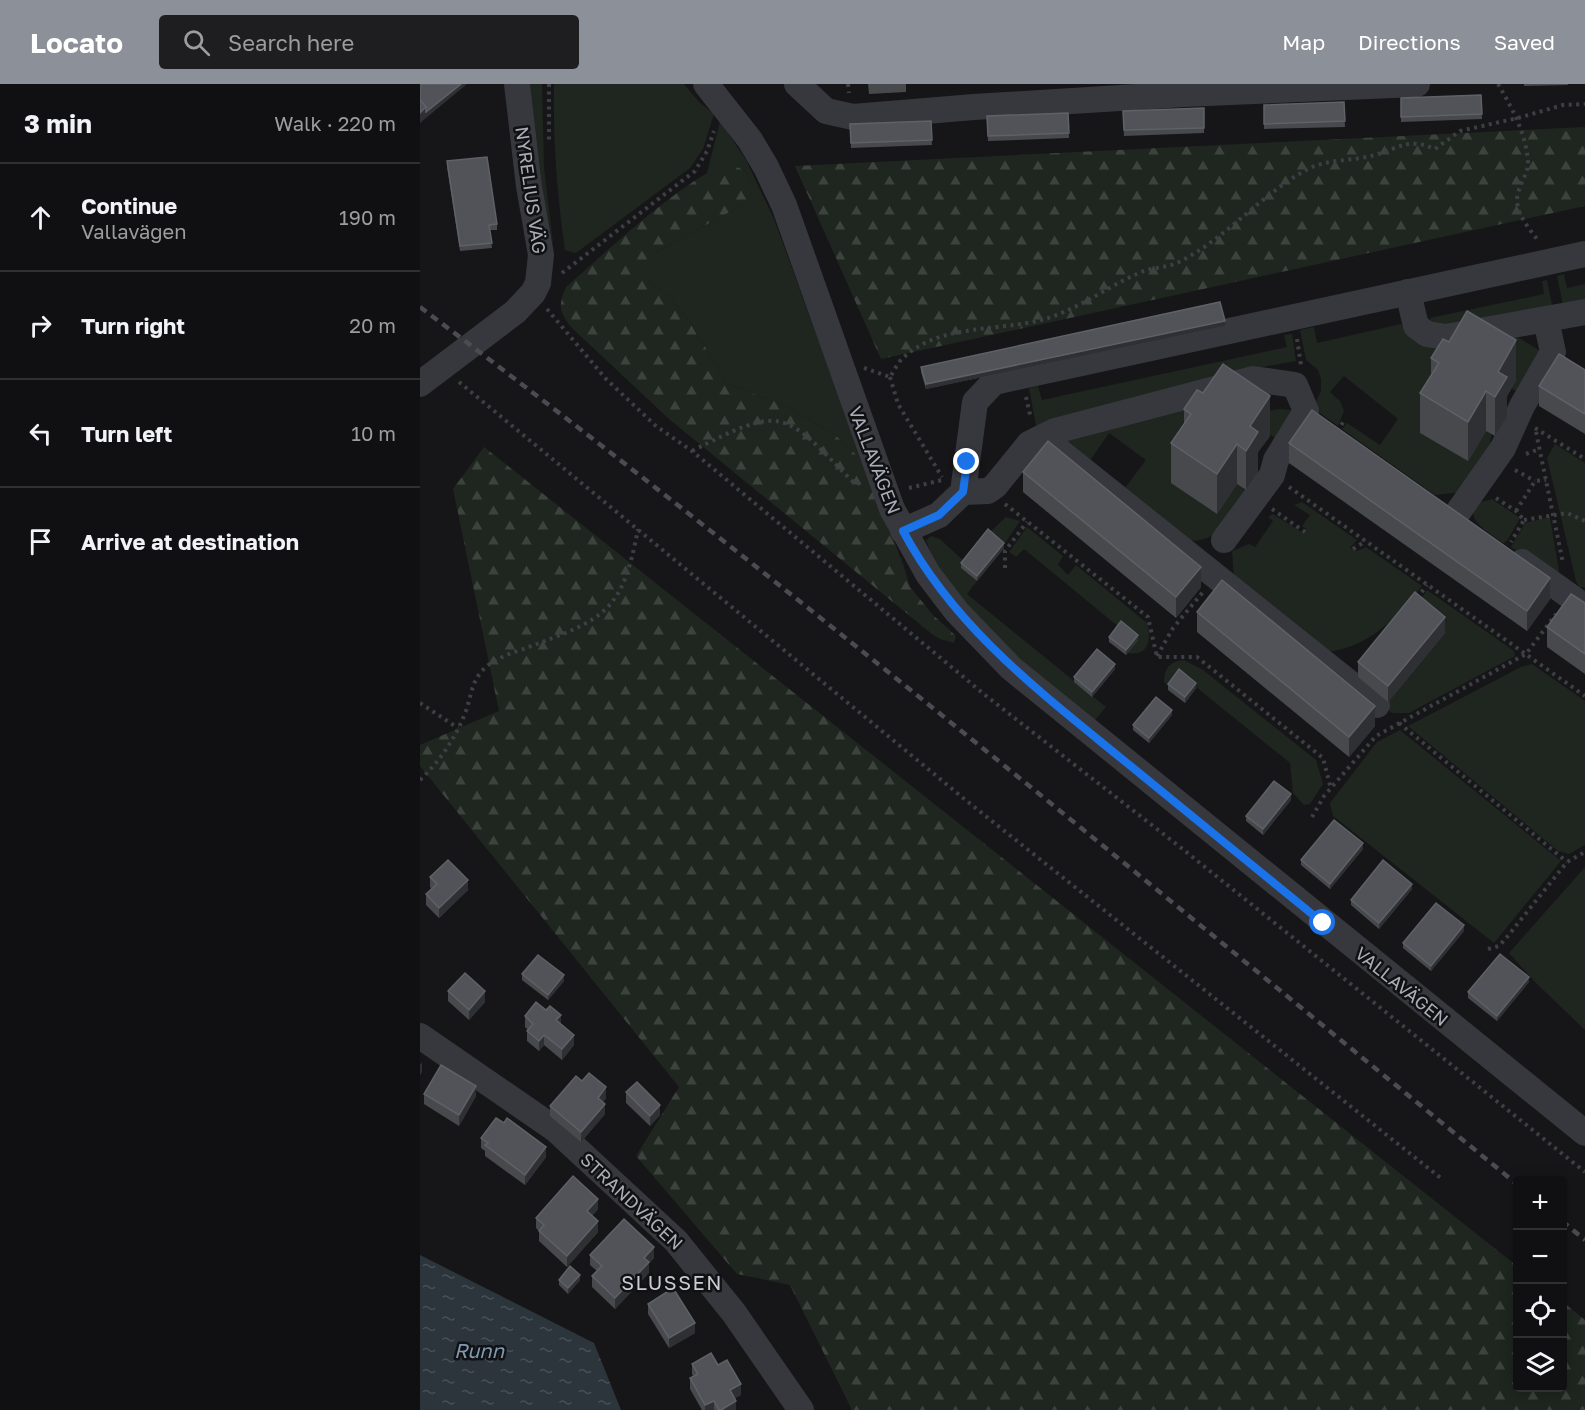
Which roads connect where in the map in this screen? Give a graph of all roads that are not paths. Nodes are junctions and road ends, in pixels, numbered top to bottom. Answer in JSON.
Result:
{"nodes":[{"id":1,"x":517,"y":84,"type":"edge"},
{"id":2,"x":797,"y":84,"type":"edge"},
{"id":3,"x":1417,"y":84,"type":"edge"},
{"id":4,"x":713,"y":90,"type":"edge"},
{"id":5,"x":1585,"y":254,"type":"edge"},
{"id":6,"x":1408,"y":292,"type":"junction"},
{"id":7,"x":1585,"y":312,"type":"edge"},
{"id":8,"x":1546,"y":321,"type":"junction"},
{"id":9,"x":420,"y":384,"type":"edge"},
{"id":10,"x":1306,"y":411,"type":"junction"},
{"id":11,"x":1341,"y":426,"type":"dead end"},
{"id":12,"x":1037,"y":432,"type":"junction"},
{"id":13,"x":964,"y":487,"type":"junction"},
{"id":14,"x":1458,"y":512,"type":"edge"},
{"id":15,"x":903,"y":531,"type":"junction"},
{"id":16,"x":1224,"y":540,"type":"dead end"},
{"id":17,"x":1506,"y":550,"type":"edge"},
{"id":18,"x":1577,"y":601,"type":"edge"},
{"id":19,"x":1385,"y":712,"type":"road end"},
{"id":20,"x":420,"y":1036,"type":"edge"},
{"id":21,"x":1585,"y":1133,"type":"edge"},
{"id":22,"x":801,"y":1410,"type":"edge"}],
"edges":[{"from":1,"to":9,"type":"street","name":"NYRELIUS VÄG"},
{"from":2,"to":3,"type":"street"},
{"from":4,"to":15,"type":"street","name":"VALLAVÄGEN"},
{"from":5,"to":6,"type":"street"},
{"from":6,"to":8,"type":"street"},
{"from":6,"to":13,"type":"street"},
{"from":7,"to":8,"type":"street"},
{"from":8,"to":14,"type":"street"},
{"from":10,"to":11,"type":"street"},
{"from":10,"to":12,"type":"street"},
{"from":10,"to":16,"type":"street"},
{"from":12,"to":13,"type":"street"},
{"from":12,"to":19,"type":"street"},
{"from":13,"to":15,"type":"street"},
{"from":15,"to":21,"type":"street","name":"VALLAVÄGEN"},
{"from":17,"to":18,"type":"street"},
{"from":20,"to":22,"type":"street","name":"STRANDVÄGEN"}]}
